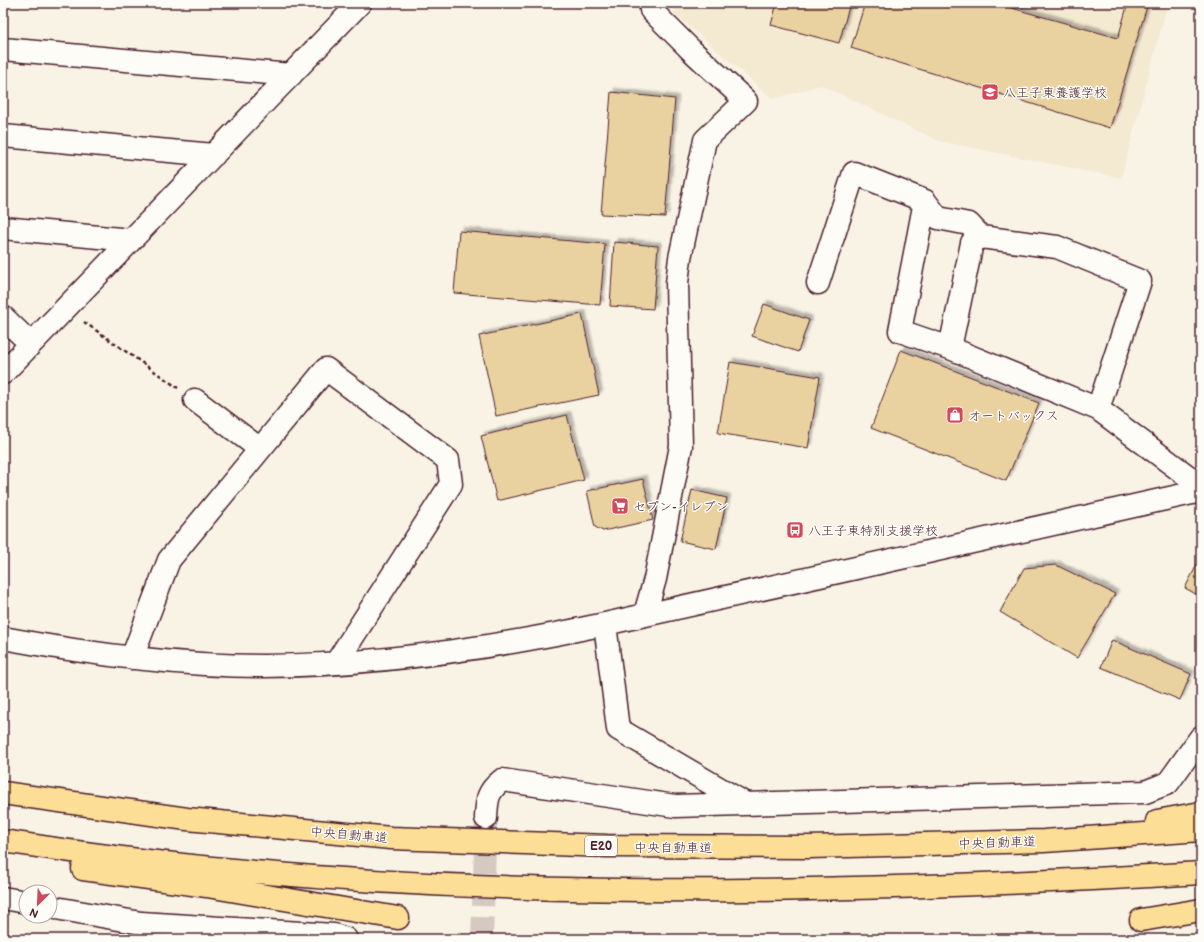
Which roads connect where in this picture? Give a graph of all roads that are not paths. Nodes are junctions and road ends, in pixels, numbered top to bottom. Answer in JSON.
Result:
{"nodes":[{"id":1,"x":360,"y":3,"type":"edge"},
{"id":2,"x":656,"y":3,"type":"edge"},
{"id":3,"x":3,"y":49,"type":"edge"},
{"id":4,"x":291,"y":75,"type":"junction"},
{"id":5,"x":3,"y":136,"type":"edge"},
{"id":6,"x":214,"y":155,"type":"junction"},
{"id":7,"x":925,"y":201,"type":"junction"},
{"id":8,"x":3,"y":228,"type":"edge"},
{"id":9,"x":981,"y":237,"type":"junction"},
{"id":10,"x":131,"y":240,"type":"junction"},
{"id":11,"x":818,"y":283,"type":"dead end"},
{"id":12,"x":3,"y":317,"type":"edge"},
{"id":13,"x":31,"y":344,"type":"junction"},
{"id":14,"x":950,"y":348,"type":"junction"},
{"id":15,"x":3,"y":373,"type":"edge"},
{"id":16,"x":195,"y":400,"type":"road end"},
{"id":17,"x":1098,"y":409,"type":"junction"},
{"id":18,"x":260,"y":449,"type":"junction"},
{"id":19,"x":1201,"y":486,"type":"edge"},
{"id":20,"x":1201,"y":491,"type":"edge"},
{"id":21,"x":646,"y":614,"type":"junction"},
{"id":22,"x":605,"y":624,"type":"junction"},
{"id":23,"x":3,"y":638,"type":"edge"},
{"id":24,"x":132,"y":658,"type":"junction"},
{"id":25,"x":336,"y":663,"type":"junction"},
{"id":26,"x":1201,"y":737,"type":"edge"},
{"id":27,"x":3,"y":793,"type":"edge"},
{"id":28,"x":746,"y":804,"type":"junction"},
{"id":29,"x":1201,"y":813,"type":"edge"},
{"id":30,"x":486,"y":818,"type":"tunnel mouth"},
{"id":31,"x":1201,"y":830,"type":"edge"},
{"id":32,"x":3,"y":841,"type":"edge"},
{"id":33,"x":1044,"y":841,"type":"junction"},
{"id":34,"x":3,"y":856,"type":"edge"},
{"id":35,"x":1201,"y":873,"type":"edge"},
{"id":36,"x":3,"y":898,"type":"edge"},
{"id":37,"x":18,"y":901,"type":"edge"},
{"id":38,"x":58,"y":909,"type":"edge"},
{"id":39,"x":1201,"y":910,"type":"edge"},
{"id":40,"x":398,"y":918,"type":"dead end"},
{"id":41,"x":1141,"y":920,"type":"dead end"},
{"id":42,"x":141,"y":931,"type":"edge"},
{"id":43,"x":346,"y":939,"type":"edge"}],
"edges":[{"from":1,"to":4,"type":"street"},
{"from":2,"to":21,"type":"street"},
{"from":3,"to":4,"type":"street"},
{"from":4,"to":6,"type":"street"},
{"from":5,"to":6,"type":"street"},
{"from":6,"to":10,"type":"street"},
{"from":7,"to":9,"type":"street"},
{"from":7,"to":11,"type":"street"},
{"from":7,"to":14,"type":"street"},
{"from":8,"to":10,"type":"street"},
{"from":9,"to":14,"type":"street"},
{"from":9,"to":17,"type":"street"},
{"from":10,"to":13,"type":"street"},
{"from":12,"to":13,"type":"street"},
{"from":13,"to":15,"type":"street"},
{"from":14,"to":17,"type":"street"},
{"from":16,"to":18,"type":"street"},
{"from":17,"to":19,"type":"street"},
{"from":18,"to":24,"type":"street"},
{"from":18,"to":25,"type":"street"},
{"from":20,"to":21,"type":"street"},
{"from":21,"to":22,"type":"street"},
{"from":22,"to":25,"type":"street"},
{"from":22,"to":28,"type":"street"},
{"from":23,"to":24,"type":"street"},
{"from":24,"to":25,"type":"street"},
{"from":26,"to":28,"type":"street"},
{"from":27,"to":33,"type":"highway","name":"中央自動車道","number":"E20"},
{"from":28,"to":30,"type":"street"},
{"from":29,"to":33,"type":"highway"},
{"from":31,"to":33,"type":"highway","name":"中央自動車道","number":"E20"},
{"from":32,"to":35,"type":"highway"},
{"from":34,"to":40,"type":"highway"},
{"from":36,"to":37,"type":"street"},
{"from":38,"to":42,"type":"street"},
{"from":39,"to":41,"type":"highway"},
{"from":42,"to":43,"type":"street"}]}
